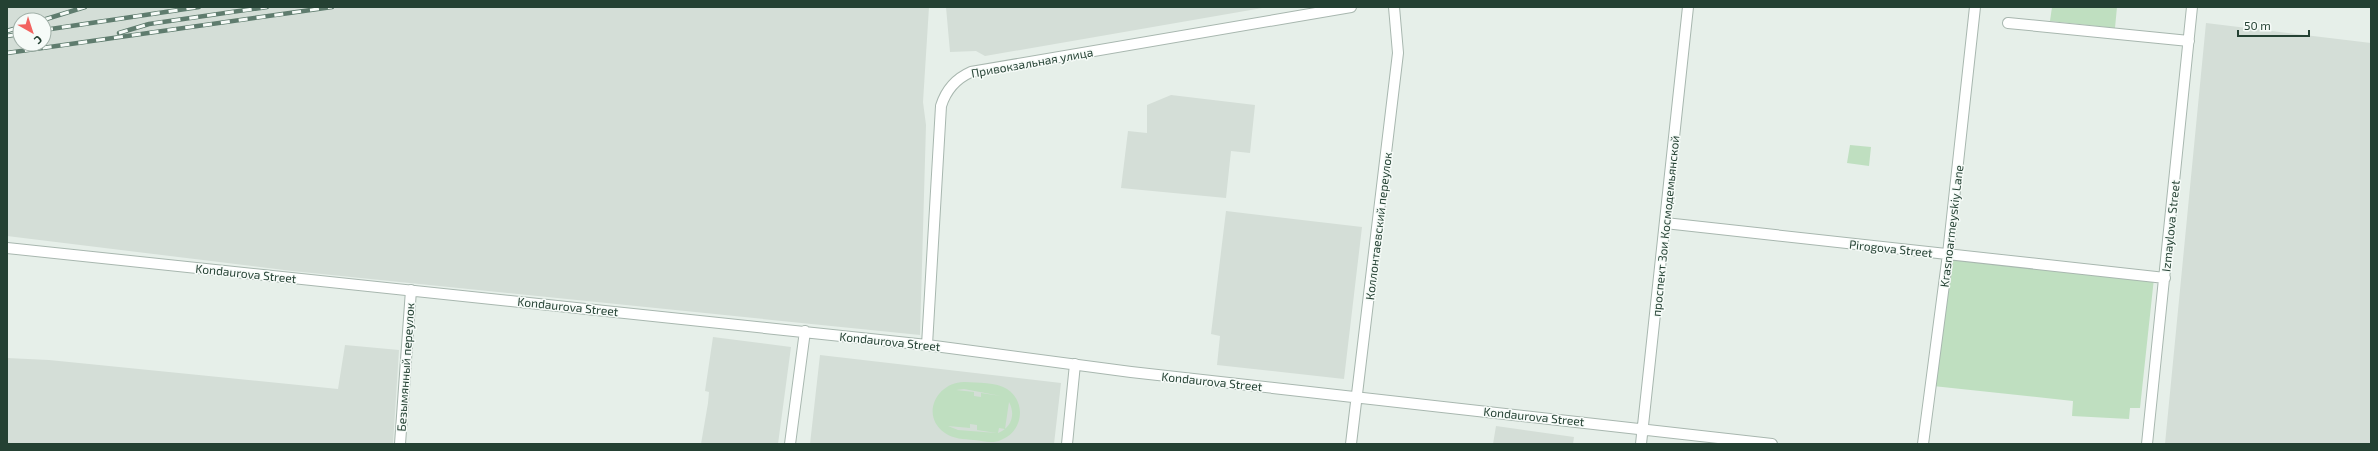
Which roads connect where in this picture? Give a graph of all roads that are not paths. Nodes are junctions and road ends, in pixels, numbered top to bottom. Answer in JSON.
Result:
{"nodes":[{"id":1,"x":1351,"y":7,"type":"edge"},
{"id":2,"x":1394,"y":7,"type":"edge"},
{"id":3,"x":1688,"y":7,"type":"edge"},
{"id":4,"x":1975,"y":7,"type":"edge"},
{"id":5,"x":2192,"y":7,"type":"edge"},
{"id":6,"x":2008,"y":23,"type":"dead end"},
{"id":7,"x":2189,"y":41,"type":"junction"},
{"id":8,"x":1665,"y":223,"type":"junction"},
{"id":9,"x":7,"y":248,"type":"edge"},
{"id":10,"x":1948,"y":254,"type":"junction"},
{"id":11,"x":2165,"y":278,"type":"junction"},
{"id":12,"x":411,"y":290,"type":"junction"},
{"id":13,"x":805,"y":332,"type":"junction"},
{"id":14,"x":927,"y":345,"type":"junction"},
{"id":15,"x":1075,"y":364,"type":"junction"},
{"id":16,"x":1356,"y":396,"type":"junction"},
{"id":17,"x":1642,"y":428,"type":"junction"},
{"id":18,"x":400,"y":444,"type":"edge"},
{"id":19,"x":790,"y":444,"type":"edge"},
{"id":20,"x":1067,"y":444,"type":"edge"},
{"id":21,"x":1351,"y":444,"type":"edge"},
{"id":22,"x":1641,"y":444,"type":"edge"},
{"id":23,"x":1772,"y":444,"type":"edge"},
{"id":24,"x":1923,"y":444,"type":"edge"},
{"id":25,"x":2147,"y":444,"type":"edge"}],
"edges":[{"from":1,"to":14,"type":"street","name":"Привокзальная улица"},
{"from":2,"to":16,"type":"street","name":"Коллонтаевский переулок"},
{"from":3,"to":8,"type":"street","name":"проспект Зои Космодемьянской"},
{"from":4,"to":10,"type":"street","name":"Krasnoarmeyskiy Lane"},
{"from":5,"to":7,"type":"street","name":"Izmaylova Street"},
{"from":6,"to":7,"type":"street"},
{"from":7,"to":11,"type":"street","name":"Izmaylova Street"},
{"from":8,"to":10,"type":"street","name":"Pirogova Street"},
{"from":8,"to":17,"type":"street","name":"проспект Зои Космодемьянской"},
{"from":9,"to":12,"type":"street","name":"Kondaurova Street"},
{"from":10,"to":11,"type":"street","name":"Pirogova Street"},
{"from":10,"to":24,"type":"street","name":"Krasnoarmeyskiy Lane"},
{"from":11,"to":25,"type":"street","name":"Izmaylova Street"},
{"from":12,"to":13,"type":"street","name":"Kondaurova Street"},
{"from":12,"to":18,"type":"street","name":"Безымянный переулок"},
{"from":13,"to":14,"type":"street","name":"Kondaurova Street"},
{"from":13,"to":19,"type":"street"},
{"from":14,"to":15,"type":"street","name":"Kondaurova Street"},
{"from":15,"to":16,"type":"street","name":"Kondaurova Street"},
{"from":15,"to":20,"type":"street"},
{"from":16,"to":17,"type":"street","name":"Kondaurova Street"},
{"from":16,"to":21,"type":"street","name":"Коллонтаевский переулок"},
{"from":17,"to":22,"type":"street","name":"проспект Зои Космодемьянской"},
{"from":17,"to":23,"type":"street","name":"Kondaurova Street"}]}
